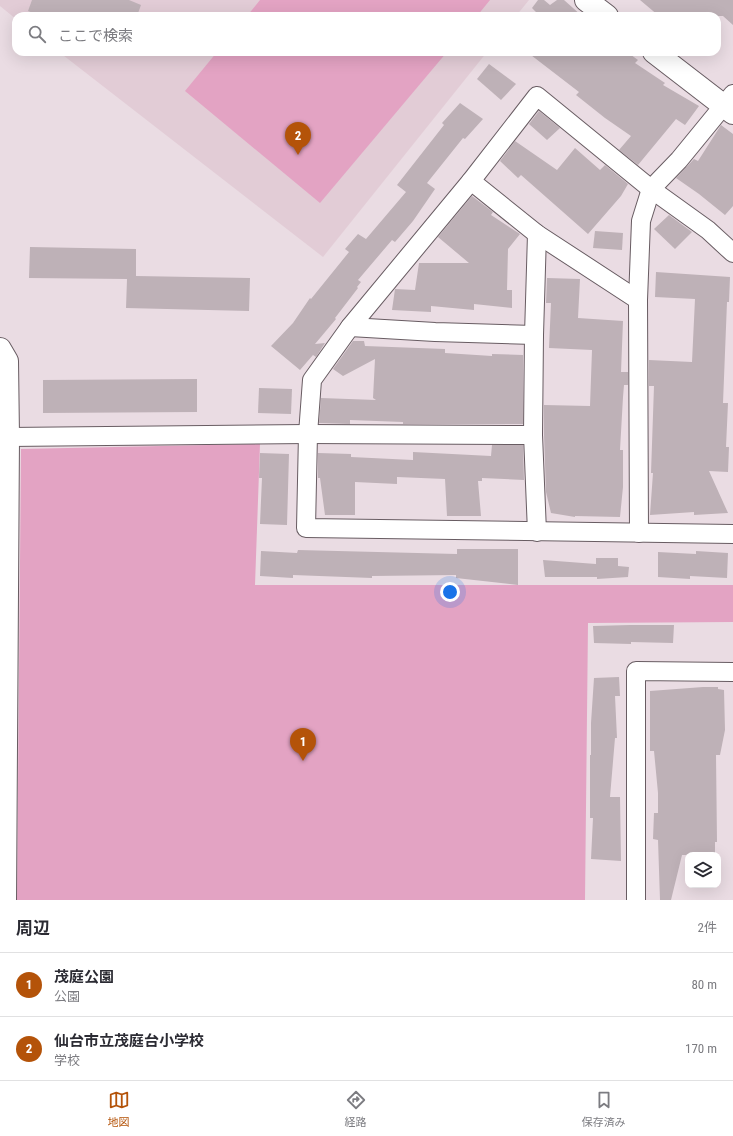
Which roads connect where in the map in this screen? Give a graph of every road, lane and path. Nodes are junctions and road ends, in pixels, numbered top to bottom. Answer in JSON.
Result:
{"nodes":[{"id":1,"x":586,"y":0,"type":"edge"},
{"id":2,"x":602,"y":12,"type":"edge"},
{"id":3,"x":660,"y":56,"type":"edge"},
{"id":4,"x":730,"y":104,"type":"edge"},
{"id":5,"x":471,"y":181,"type":"junction"},
{"id":6,"x":651,"y":189,"type":"junction"},
{"id":7,"x":537,"y":234,"type":"junction"},
{"id":8,"x":733,"y":253,"type":"edge"},
{"id":9,"x":638,"y":300,"type":"junction"},
{"id":10,"x":350,"y":327,"type":"junction"},
{"id":11,"x":534,"y":334,"type":"junction"},
{"id":12,"x":0,"y":349,"type":"edge"},
{"id":13,"x":308,"y":434,"type":"junction"},
{"id":14,"x":533,"y":436,"type":"junction"},
{"id":15,"x":8,"y":437,"type":"junction"},
{"id":16,"x":537,"y":532,"type":"junction"},
{"id":17,"x":639,"y":533,"type":"junction"},
{"id":18,"x":733,"y":534,"type":"edge"},
{"id":19,"x":733,"y":672,"type":"edge"},
{"id":20,"x":3,"y":873,"type":"edge"},
{"id":21,"x":5,"y":900,"type":"edge"},
{"id":22,"x":636,"y":900,"type":"edge"}],
"edges":[{"from":1,"to":2,"type":"street"},
{"from":3,"to":4,"type":"street"},
{"from":4,"to":6,"type":"street"},
{"from":5,"to":6,"type":"street"},
{"from":5,"to":7,"type":"street"},
{"from":5,"to":10,"type":"street"},
{"from":6,"to":8,"type":"street"},
{"from":6,"to":9,"type":"street"},
{"from":7,"to":9,"type":"street"},
{"from":7,"to":11,"type":"street"},
{"from":9,"to":17,"type":"street"},
{"from":10,"to":11,"type":"street"},
{"from":10,"to":13,"type":"street"},
{"from":11,"to":14,"type":"street"},
{"from":12,"to":15,"type":"street"},
{"from":13,"to":14,"type":"street"},
{"from":13,"to":15,"type":"street"},
{"from":13,"to":16,"type":"street"},
{"from":14,"to":16,"type":"street"},
{"from":15,"to":20,"type":"street"},
{"from":16,"to":17,"type":"street"},
{"from":17,"to":18,"type":"street"},
{"from":19,"to":22,"type":"street"},
{"from":20,"to":21,"type":"street"}]}
